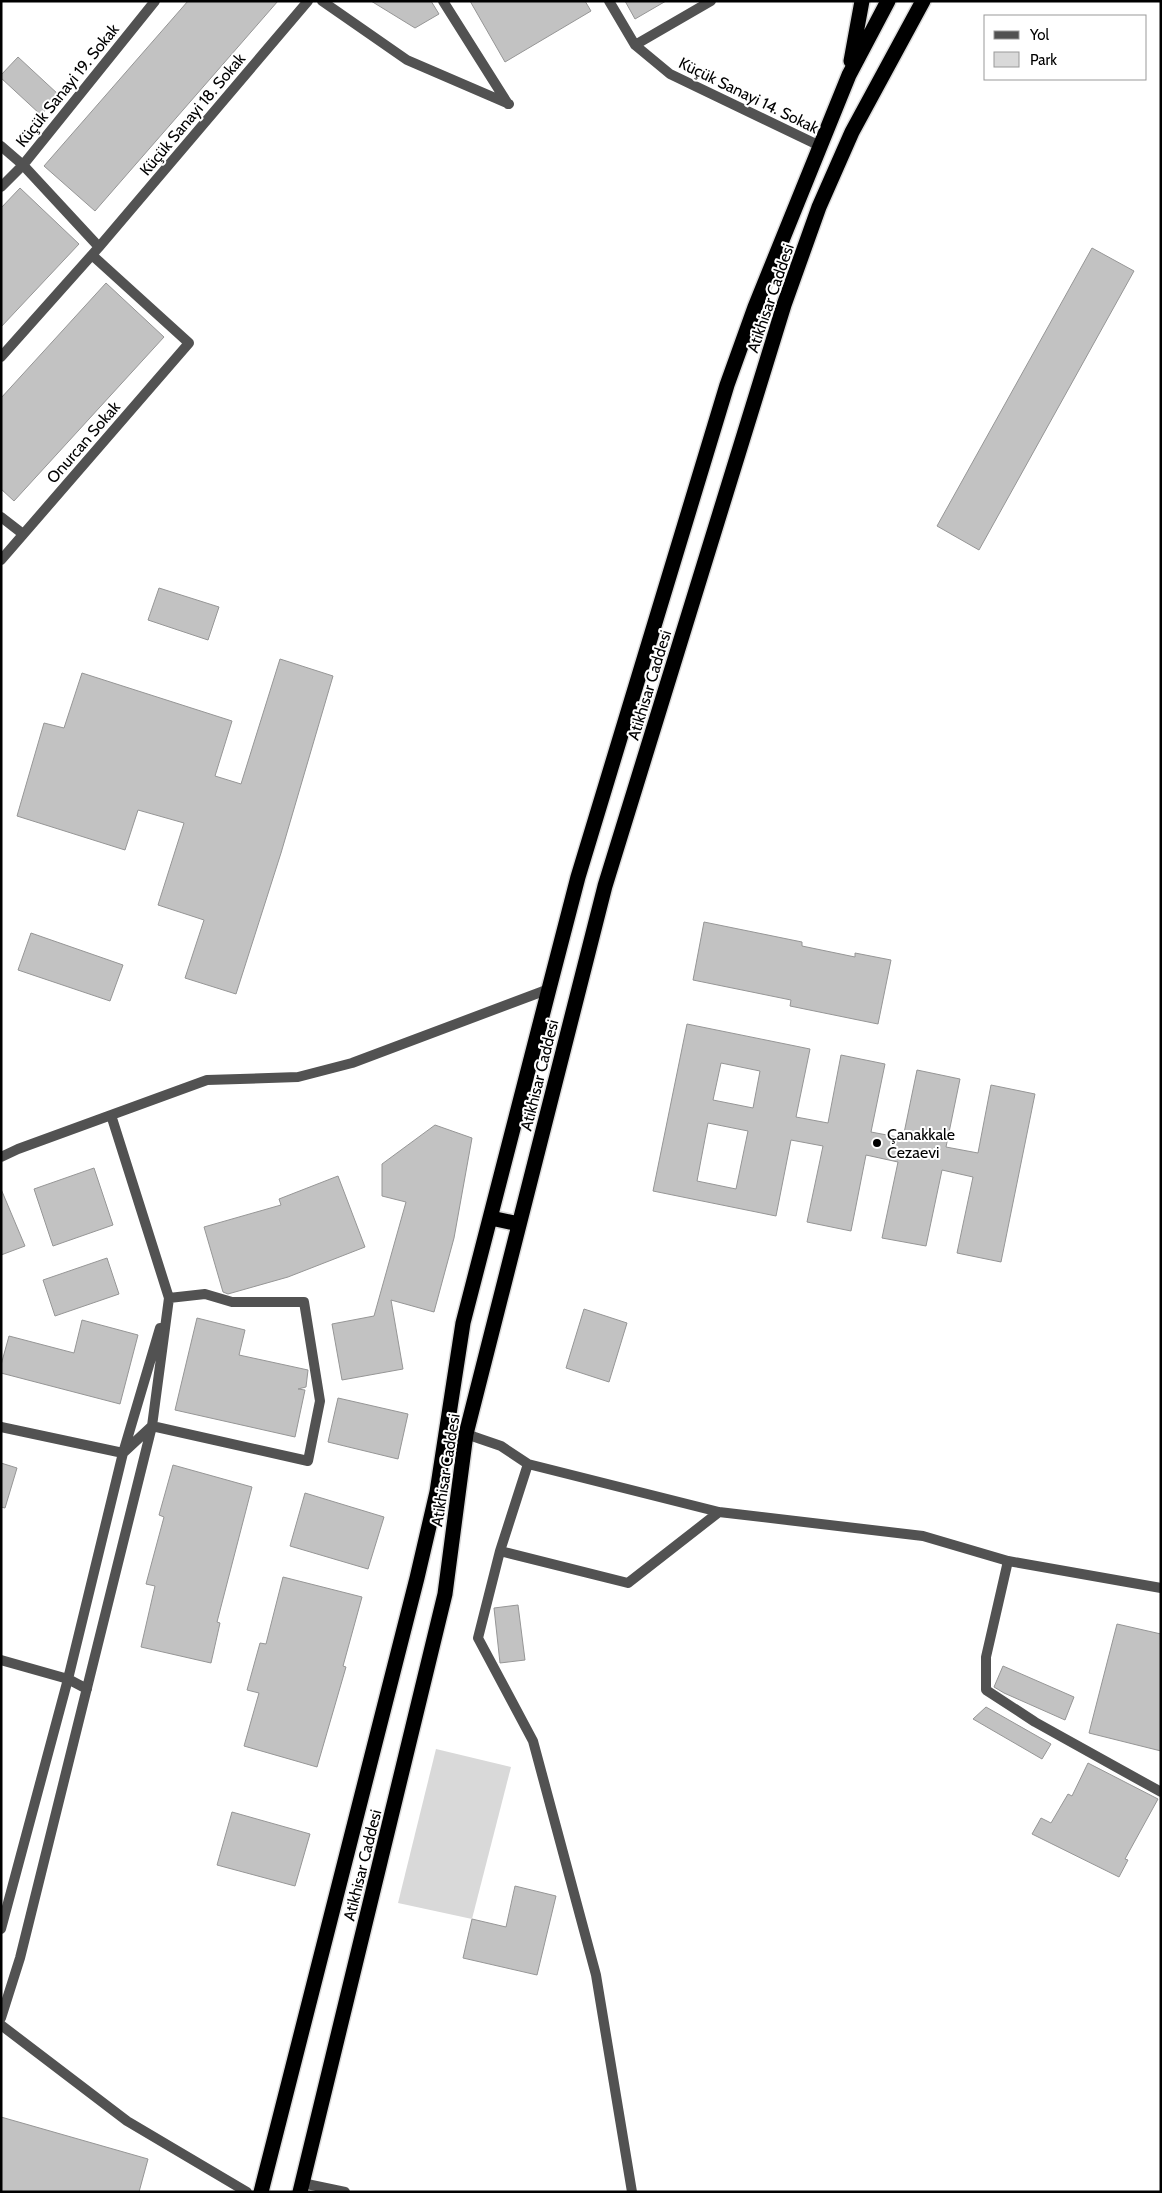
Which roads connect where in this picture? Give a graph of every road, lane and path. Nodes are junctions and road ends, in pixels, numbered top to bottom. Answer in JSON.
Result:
{"nodes":[{"id":1,"x":155,"y":1,"type":"edge"},
{"id":2,"x":308,"y":1,"type":"edge"},
{"id":3,"x":322,"y":1,"type":"edge"},
{"id":4,"x":443,"y":1,"type":"edge"},
{"id":5,"x":609,"y":1,"type":"edge"},
{"id":6,"x":711,"y":1,"type":"edge"},
{"id":7,"x":862,"y":1,"type":"edge"},
{"id":8,"x":888,"y":1,"type":"edge"},
{"id":9,"x":923,"y":1,"type":"edge"},
{"id":10,"x":634,"y":45,"type":"junction"},
{"id":11,"x":849,"y":75,"type":"junction"},
{"id":12,"x":1,"y":146,"type":"edge"},
{"id":13,"x":820,"y":146,"type":"junction"},
{"id":14,"x":22,"y":165,"type":"junction"},
{"id":15,"x":1,"y":187,"type":"edge"},
{"id":16,"x":100,"y":247,"type":"junction"},
{"id":17,"x":92,"y":255,"type":"junction"},
{"id":18,"x":1,"y":357,"type":"edge"},
{"id":19,"x":1,"y":517,"type":"edge"},
{"id":20,"x":23,"y":534,"type":"junction"},
{"id":21,"x":1,"y":560,"type":"edge"},
{"id":22,"x":549,"y":989,"type":"junction"},
{"id":23,"x":111,"y":1115,"type":"junction"},
{"id":24,"x":1,"y":1157,"type":"edge"},
{"id":25,"x":491,"y":1218,"type":"junction"},
{"id":26,"x":519,"y":1224,"type":"junction"},
{"id":27,"x":169,"y":1298,"type":"junction"},
{"id":28,"x":152,"y":1426,"type":"junction"},
{"id":29,"x":1,"y":1427,"type":"edge"},
{"id":30,"x":466,"y":1434,"type":"junction"},
{"id":31,"x":123,"y":1452,"type":"junction"},
{"id":32,"x":528,"y":1464,"type":"junction"},
{"id":33,"x":719,"y":1512,"type":"junction"},
{"id":34,"x":500,"y":1551,"type":"junction"},
{"id":35,"x":1008,"y":1561,"type":"junction"},
{"id":36,"x":1161,"y":1588,"type":"edge"},
{"id":37,"x":1,"y":1660,"type":"edge"},
{"id":38,"x":68,"y":1679,"type":"junction"},
{"id":39,"x":87,"y":1689,"type":"junction"},
{"id":40,"x":1161,"y":1792,"type":"edge"},
{"id":41,"x":1,"y":1929,"type":"edge"},
{"id":42,"x":1,"y":2018,"type":"edge"},
{"id":43,"x":1,"y":2025,"type":"edge"},
{"id":44,"x":301,"y":2187,"type":"edge"},
{"id":45,"x":247,"y":2192,"type":"edge"},
{"id":46,"x":261,"y":2192,"type":"edge"},
{"id":47,"x":345,"y":2192,"type":"edge"},
{"id":48,"x":632,"y":2192,"type":"edge"}],
"edges":[{"from":1,"to":14,"type":"street","name":"Küçük Sanayi 19. Sokak"},
{"from":2,"to":16,"type":"street","name":"Küçük Sanayi 18. Sokak"},
{"from":3,"to":4,"type":"street"},
{"from":5,"to":10,"type":"street","name":"Küçük Sanayi 14. Sokak"},
{"from":6,"to":10,"type":"street"},
{"from":7,"to":11,"type":"highway"},
{"from":8,"to":11,"type":"highway","name":"Atikhisar Caddesi"},
{"from":9,"to":26,"type":"highway","name":"Atikhisar Caddesi"},
{"from":10,"to":13,"type":"street","name":"Küçük Sanayi 14. Sokak"},
{"from":11,"to":13,"type":"highway","name":"Atikhisar Caddesi"},
{"from":12,"to":14,"type":"street"},
{"from":13,"to":22,"type":"highway","name":"Atikhisar Caddesi"},
{"from":14,"to":15,"type":"street","name":"Küçük Sanayi 19. Sokak"},
{"from":14,"to":16,"type":"street"},
{"from":16,"to":17,"type":"street","name":"Küçük Sanayi 18. Sokak"},
{"from":17,"to":18,"type":"street","name":"Küçük Sanayi 18. Sokak"},
{"from":17,"to":20,"type":"street","name":"Onurcan Sokak"},
{"from":19,"to":20,"type":"street"},
{"from":20,"to":21,"type":"street","name":"Onurcan Sokak"},
{"from":22,"to":23,"type":"street"},
{"from":22,"to":25,"type":"highway","name":"Atikhisar Caddesi"},
{"from":23,"to":24,"type":"street"},
{"from":23,"to":27,"type":"street"},
{"from":25,"to":26,"type":"highway"},
{"from":25,"to":46,"type":"highway","name":"Atikhisar Caddesi"},
{"from":26,"to":30,"type":"highway","name":"Atikhisar Caddesi"},
{"from":27,"to":28,"type":"street"},
{"from":27,"to":28,"type":"street"},
{"from":27,"to":31,"type":"street"},
{"from":28,"to":31,"type":"street"},
{"from":28,"to":39,"type":"street"},
{"from":29,"to":31,"type":"street"},
{"from":30,"to":32,"type":"street"},
{"from":30,"to":44,"type":"highway","name":"Atikhisar Caddesi"},
{"from":31,"to":38,"type":"street"},
{"from":32,"to":33,"type":"street"},
{"from":32,"to":34,"type":"street"},
{"from":33,"to":34,"type":"street"},
{"from":33,"to":35,"type":"street"},
{"from":34,"to":48,"type":"street"},
{"from":35,"to":36,"type":"street"},
{"from":35,"to":40,"type":"street"},
{"from":37,"to":38,"type":"street"},
{"from":38,"to":39,"type":"street"},
{"from":38,"to":41,"type":"street"},
{"from":39,"to":42,"type":"street"},
{"from":43,"to":45,"type":"street"},
{"from":44,"to":47,"type":"street"}]}
